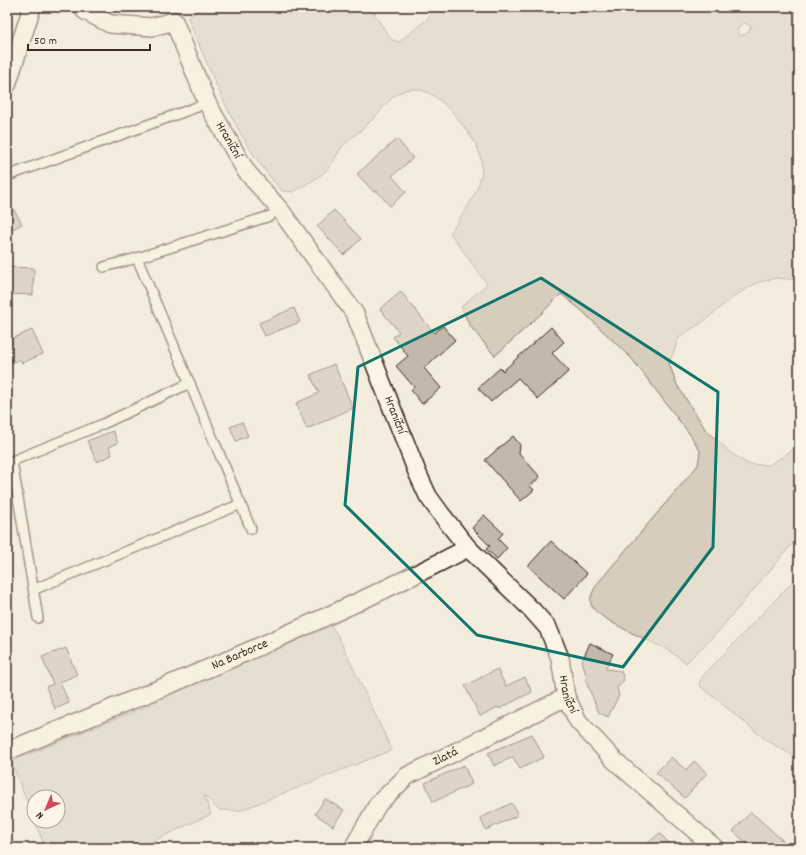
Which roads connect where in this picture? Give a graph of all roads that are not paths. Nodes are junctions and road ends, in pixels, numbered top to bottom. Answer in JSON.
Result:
{"nodes":[{"id":1,"x":32,"y":7,"type":"edge"},
{"id":2,"x":83,"y":7,"type":"edge"},
{"id":3,"x":7,"y":85,"type":"edge"},
{"id":4,"x":197,"y":106,"type":"dead end"},
{"id":5,"x":7,"y":176,"type":"edge"},
{"id":6,"x":270,"y":216,"type":"dead end"},
{"id":7,"x":137,"y":258,"type":"junction"},
{"id":8,"x":104,"y":267,"type":"dead end"},
{"id":9,"x":190,"y":383,"type":"junction"},
{"id":10,"x":241,"y":504,"type":"junction"},
{"id":11,"x":251,"y":529,"type":"dead end"},
{"id":12,"x":468,"y":548,"type":"junction"},
{"id":13,"x":35,"y":590,"type":"junction"},
{"id":14,"x":38,"y":618,"type":"dead end"},
{"id":15,"x":566,"y":697,"type":"junction"},
{"id":16,"x":7,"y":751,"type":"edge"},
{"id":17,"x":353,"y":848,"type":"edge"},
{"id":18,"x":715,"y":848,"type":"edge"}],
"edges":[{"from":1,"to":3,"type":"street"},
{"from":2,"to":12,"type":"street","name":"Hraniční"},
{"from":4,"to":5,"type":"lane"},
{"from":6,"to":7,"type":"lane"},
{"from":7,"to":8,"type":"lane"},
{"from":7,"to":9,"type":"lane"},
{"from":9,"to":10,"type":"lane"},
{"from":9,"to":13,"type":"lane"},
{"from":10,"to":11,"type":"lane"},
{"from":10,"to":13,"type":"lane"},
{"from":12,"to":15,"type":"street","name":"Hraniční"},
{"from":12,"to":16,"type":"street","name":"Na Barborce"},
{"from":13,"to":14,"type":"lane"},
{"from":15,"to":17,"type":"street","name":"Zlatá"},
{"from":15,"to":18,"type":"street","name":"Hraniční"}]}
